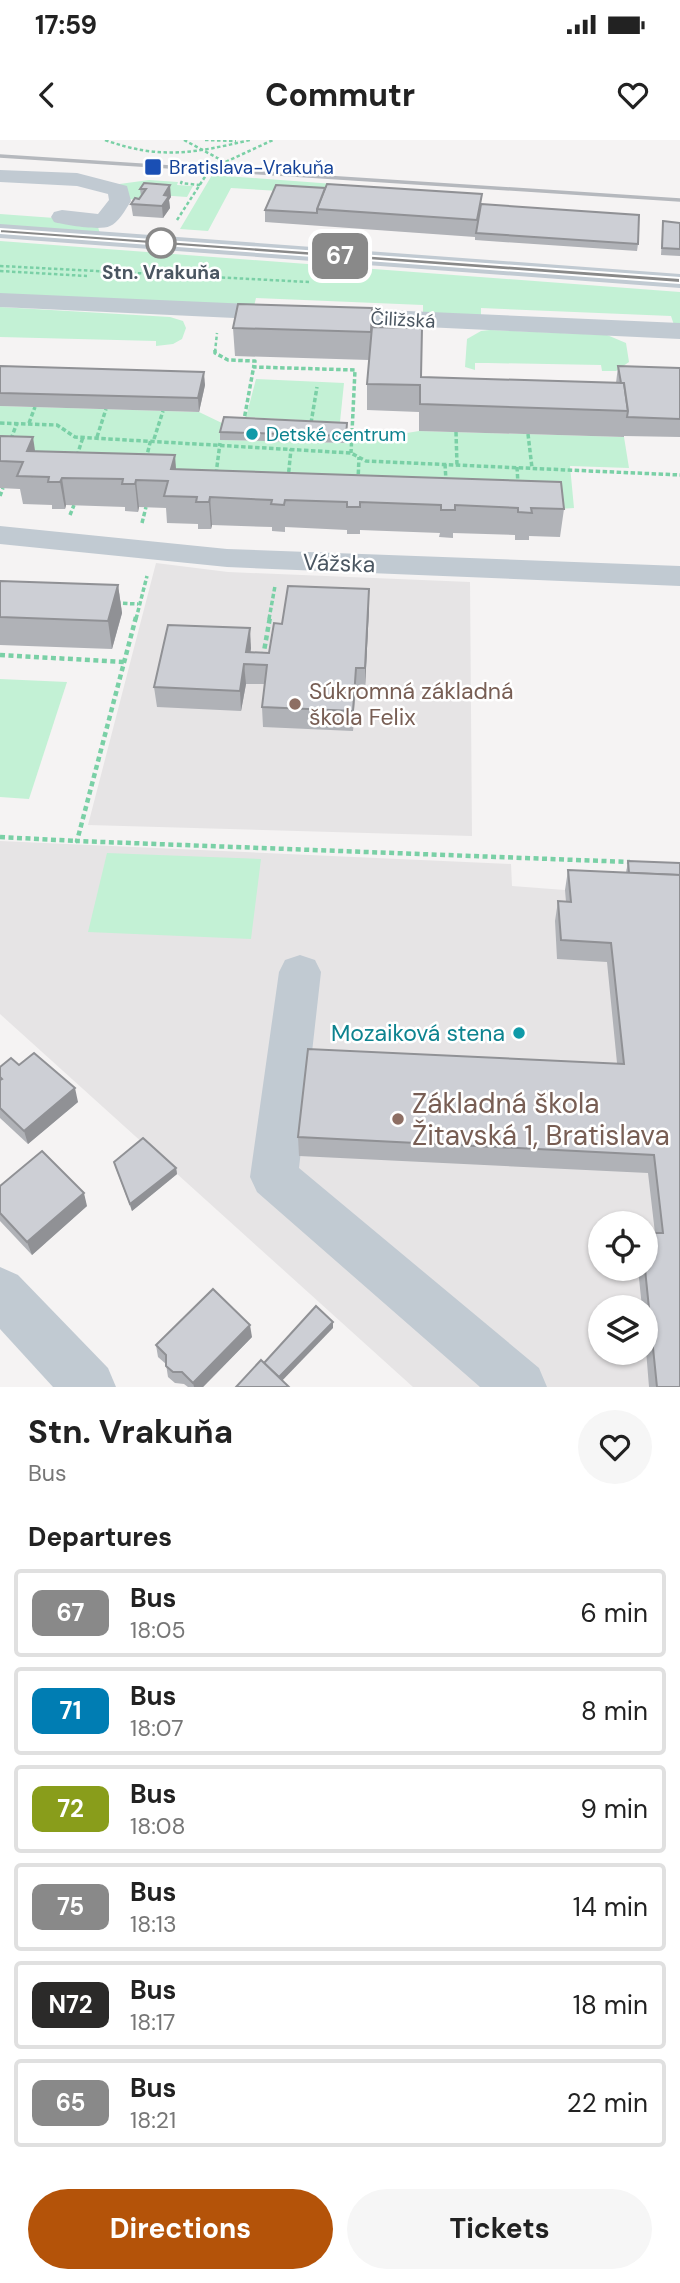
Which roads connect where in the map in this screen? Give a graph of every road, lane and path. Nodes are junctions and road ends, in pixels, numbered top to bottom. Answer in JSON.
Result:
{"nodes":[{"id":1,"x":105,"y":140,"type":"edge"},
{"id":2,"x":184,"y":140,"type":"edge"},
{"id":3,"x":205,"y":140,"type":"edge"},
{"id":4,"x":249,"y":140,"type":"edge"},
{"id":5,"x":273,"y":140,"type":"edge"},
{"id":6,"x":204,"y":151,"type":"junction"},
{"id":7,"x":223,"y":161,"type":"junction"},
{"id":8,"x":0,"y":176,"type":"edge"},
{"id":9,"x":182,"y":181,"type":"dead end"},
{"id":10,"x":200,"y":185,"type":"junction"},
{"id":11,"x":0,"y":212,"type":"edge"},
{"id":12,"x":104,"y":220,"type":"junction"},
{"id":13,"x":176,"y":223,"type":"dead end"},
{"id":14,"x":0,"y":231,"type":"edge"},
{"id":15,"x":136,"y":242,"type":"junction"},
{"id":16,"x":81,"y":264,"type":"dead end"},
{"id":17,"x":45,"y":279,"type":"dead end"},
{"id":18,"x":680,"y":281,"type":"edge"},
{"id":19,"x":0,"y":300,"type":"edge"},
{"id":20,"x":218,"y":330,"type":"dead end"},
{"id":21,"x":680,"y":331,"type":"edge"},
{"id":22,"x":255,"y":361,"type":"junction"},
{"id":23,"x":317,"y":387,"type":"dead end"},
{"id":24,"x":36,"y":407,"type":"edge"},
{"id":25,"x":106,"y":409,"type":"edge"},
{"id":26,"x":163,"y":411,"type":"edge"},
{"id":27,"x":231,"y":420,"type":"edge"},
{"id":28,"x":244,"y":420,"type":"junction"},
{"id":29,"x":258,"y":421,"type":"edge"},
{"id":30,"x":0,"y":423,"type":"edge"},
{"id":31,"x":17,"y":423,"type":"junction"},
{"id":32,"x":29,"y":423,"type":"junction"},
{"id":33,"x":311,"y":423,"type":"edge"},
{"id":34,"x":456,"y":432,"type":"edge"},
{"id":35,"x":528,"y":435,"type":"edge"},
{"id":36,"x":83,"y":437,"type":"junction"},
{"id":37,"x":97,"y":438,"type":"junction"},
{"id":38,"x":152,"y":439,"type":"junction"},
{"id":39,"x":9,"y":442,"type":"edge"},
{"id":40,"x":220,"y":443,"type":"junction"},
{"id":41,"x":291,"y":449,"type":"junction"},
{"id":42,"x":351,"y":453,"type":"junction"},
{"id":43,"x":359,"y":457,"type":"junction"},
{"id":44,"x":76,"y":458,"type":"edge"},
{"id":45,"x":146,"y":460,"type":"edge"},
{"id":46,"x":446,"y":464,"type":"junction"},
{"id":47,"x":457,"y":465,"type":"junction"},
{"id":48,"x":517,"y":467,"type":"junction"},
{"id":49,"x":532,"y":468,"type":"junction"},
{"id":50,"x":680,"y":475,"type":"edge"},
{"id":51,"x":214,"y":484,"type":"edge"},
{"id":52,"x":286,"y":487,"type":"edge"},
{"id":53,"x":3,"y":488,"type":"edge"},
{"id":54,"x":357,"y":491,"type":"edge"},
{"id":55,"x":446,"y":492,"type":"edge"},
{"id":56,"x":519,"y":494,"type":"edge"},
{"id":57,"x":0,"y":496,"type":"edge"},
{"id":58,"x":0,"y":535,"type":"edge"},
{"id":59,"x":148,"y":571,"type":"dead end"},
{"id":60,"x":277,"y":575,"type":"dead end"},
{"id":61,"x":680,"y":576,"type":"edge"},
{"id":62,"x":111,"y":603,"type":"edge"},
{"id":63,"x":138,"y":604,"type":"junction"},
{"id":64,"x":0,"y":655,"type":"edge"},
{"id":65,"x":262,"y":660,"type":"edge"},
{"id":66,"x":124,"y":662,"type":"junction"},
{"id":67,"x":0,"y":837,"type":"edge"},
{"id":68,"x":77,"y":841,"type":"junction"},
{"id":69,"x":641,"y":862,"type":"edge"},
{"id":70,"x":300,"y":972,"type":"dead end"},
{"id":71,"x":0,"y":1292,"type":"edge"},
{"id":72,"x":89,"y":1387,"type":"edge"},
{"id":73,"x":520,"y":1387,"type":"edge"}],
"edges":[{"from":1,"to":6,"type":"path"},
{"from":2,"to":6,"type":"path"},
{"from":3,"to":4,"type":"path"},
{"from":4,"to":6,"type":"path"},
{"from":5,"to":7,"type":"path"},
{"from":6,"to":7,"type":"path"},
{"from":7,"to":10,"type":"path"},
{"from":8,"to":12,"type":"street"},
{"from":9,"to":10,"type":"path"},
{"from":10,"to":13,"type":"path"},
{"from":11,"to":12,"type":"street"},
{"from":12,"to":15,"type":"street"},
{"from":14,"to":15,"type":"street"},
{"from":15,"to":18,"type":"street"},
{"from":16,"to":17,"type":"path"},
{"from":19,"to":21,"type":"street","name":"Čiližská"},
{"from":20,"to":22,"type":"path"},
{"from":22,"to":28,"type":"path"},
{"from":22,"to":42,"type":"path"},
{"from":23,"to":33,"type":"path"},
{"from":24,"to":32,"type":"path"},
{"from":25,"to":37,"type":"path"},
{"from":26,"to":38,"type":"path"},
{"from":27,"to":28,"type":"path"},
{"from":28,"to":29,"type":"path"},
{"from":30,"to":31,"type":"path"},
{"from":31,"to":32,"type":"path"},
{"from":31,"to":39,"type":"path"},
{"from":32,"to":36,"type":"path"},
{"from":34,"to":47,"type":"path"},
{"from":35,"to":49,"type":"path"},
{"from":36,"to":37,"type":"path"},
{"from":36,"to":44,"type":"path"},
{"from":37,"to":38,"type":"path"},
{"from":38,"to":40,"type":"path"},
{"from":38,"to":45,"type":"path"},
{"from":40,"to":41,"type":"path"},
{"from":40,"to":51,"type":"path"},
{"from":41,"to":42,"type":"path"},
{"from":41,"to":52,"type":"path"},
{"from":42,"to":43,"type":"path"},
{"from":43,"to":46,"type":"path"},
{"from":43,"to":54,"type":"path"},
{"from":46,"to":47,"type":"path"},
{"from":46,"to":55,"type":"path"},
{"from":47,"to":48,"type":"path"},
{"from":48,"to":49,"type":"path"},
{"from":48,"to":56,"type":"path"},
{"from":49,"to":50,"type":"path"},
{"from":53,"to":57,"type":"path"},
{"from":58,"to":61,"type":"street","name":"Vážska"},
{"from":59,"to":63,"type":"path"},
{"from":60,"to":65,"type":"path"},
{"from":62,"to":63,"type":"path"},
{"from":63,"to":66,"type":"path"},
{"from":64,"to":66,"type":"path"},
{"from":66,"to":68,"type":"path"},
{"from":67,"to":68,"type":"path"},
{"from":68,"to":69,"type":"path"},
{"from":70,"to":73,"type":"street"},
{"from":71,"to":72,"type":"street"}]}
